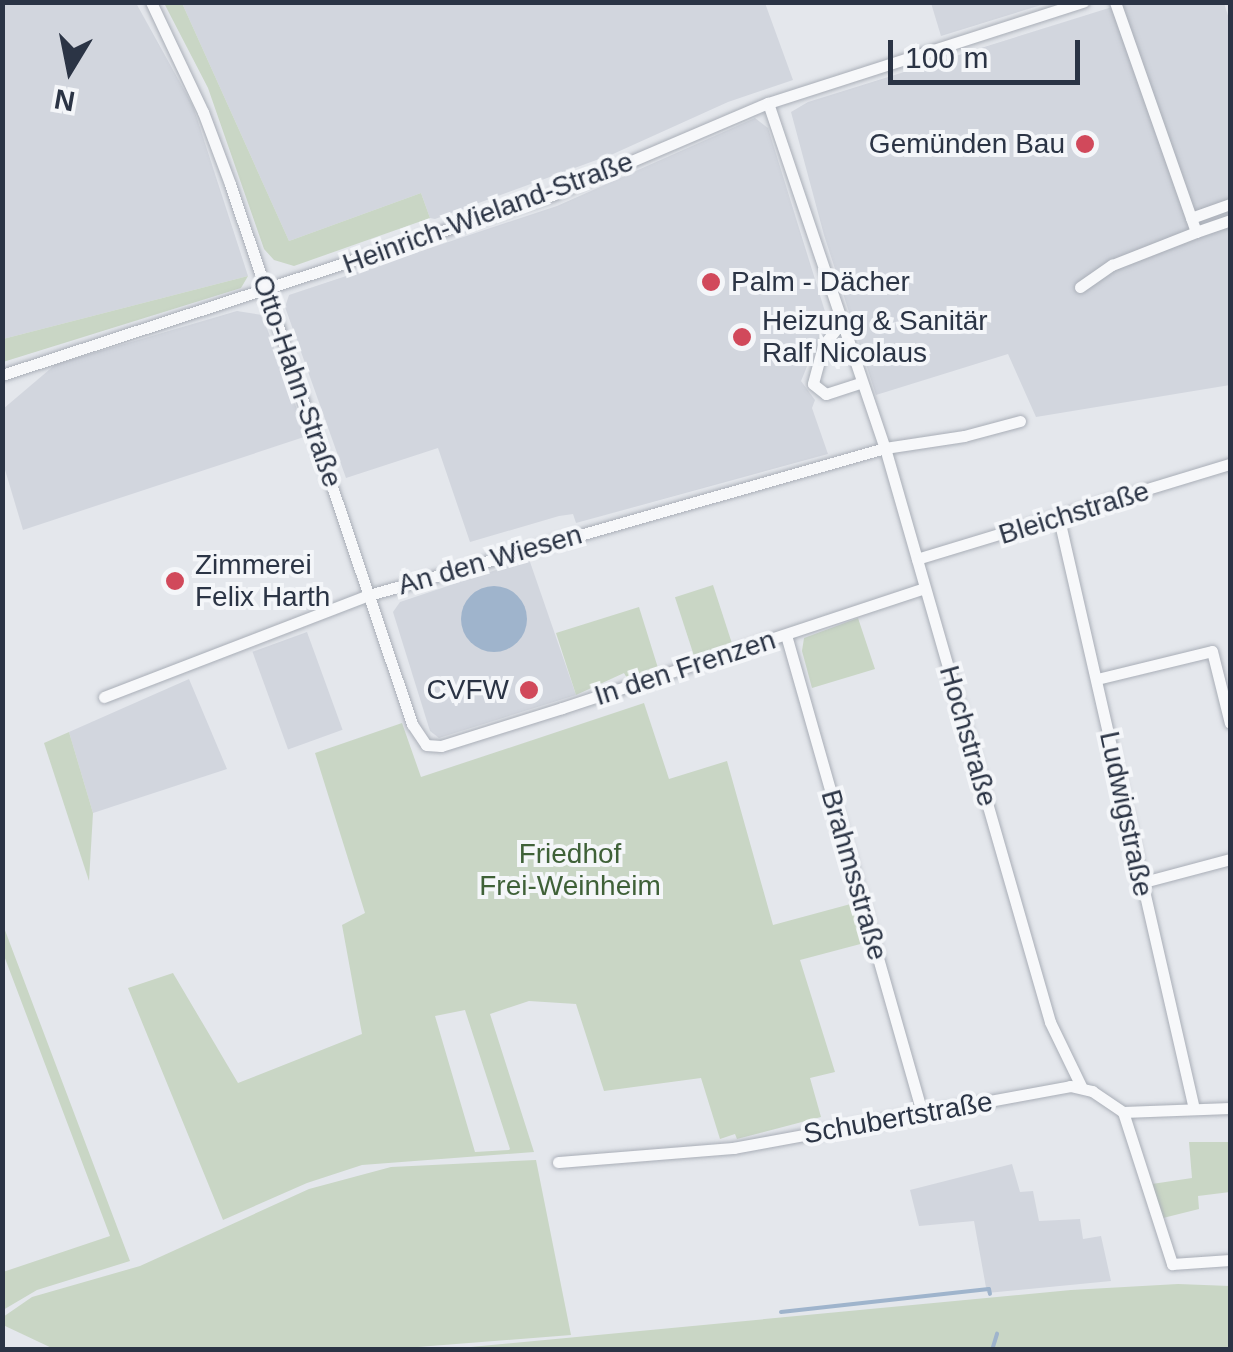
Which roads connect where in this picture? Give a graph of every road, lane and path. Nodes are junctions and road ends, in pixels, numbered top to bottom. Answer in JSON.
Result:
{"nodes":[{"id":1,"x":151,"y":2,"type":"edge"},
{"id":2,"x":1083,"y":2,"type":"edge"},
{"id":3,"x":1115,"y":2,"type":"edge"},
{"id":4,"x":768,"y":103,"type":"junction"},
{"id":5,"x":1230,"y":204,"type":"edge"},
{"id":6,"x":1191,"y":218,"type":"junction"},
{"id":7,"x":1230,"y":220,"type":"edge"},
{"id":8,"x":1196,"y":232,"type":"junction"},
{"id":9,"x":1080,"y":288,"type":"dead end"},
{"id":10,"x":265,"y":290,"type":"junction"},
{"id":11,"x":840,"y":324,"type":"junction"},
{"id":12,"x":2,"y":376,"type":"edge"},
{"id":13,"x":860,"y":383,"type":"junction"},
{"id":14,"x":1020,"y":421,"type":"dead end"},
{"id":15,"x":885,"y":448,"type":"junction"},
{"id":16,"x":1230,"y":464,"type":"edge"},
{"id":17,"x":1058,"y":519,"type":"junction"},
{"id":18,"x":917,"y":559,"type":"junction"},
{"id":19,"x":925,"y":588,"type":"junction"},
{"id":20,"x":369,"y":595,"type":"junction"},
{"id":21,"x":786,"y":635,"type":"junction"},
{"id":22,"x":1097,"y":679,"type":"junction"},
{"id":23,"x":104,"y":697,"type":"dead end"},
{"id":24,"x":1230,"y":723,"type":"edge"},
{"id":25,"x":445,"y":745,"type":"joint"},
{"id":26,"x":1230,"y":858,"type":"edge"},
{"id":27,"x":1140,"y":883,"type":"junction"},
{"id":28,"x":1082,"y":1086,"type":"junction"},
{"id":29,"x":1230,"y":1108,"type":"edge"},
{"id":30,"x":1194,"y":1109,"type":"junction"},
{"id":31,"x":1123,"y":1112,"type":"junction"},
{"id":32,"x":922,"y":1114,"type":"junction"},
{"id":33,"x":558,"y":1162,"type":"dead end"},
{"id":34,"x":1230,"y":1260,"type":"edge"}],
"edges":[{"from":1,"to":10,"type":"street","name":"Otto-Hahn-Straße"},
{"from":2,"to":4,"type":"street","name":"Heinrich-Wieland-Straße"},
{"from":3,"to":6,"type":"street"},
{"from":4,"to":10,"type":"street","name":"Heinrich-Wieland-Straße"},
{"from":4,"to":11,"type":"street","name":"Hochstraße"},
{"from":5,"to":6,"type":"street"},
{"from":6,"to":8,"type":"street"},
{"from":7,"to":8,"type":"street"},
{"from":8,"to":9,"type":"street"},
{"from":10,"to":12,"type":"street","name":"Heinrich-Wieland-Straße"},
{"from":10,"to":20,"type":"street","name":"Otto-Hahn-Straße"},
{"from":11,"to":13,"type":"street","name":"Hochstraße"},
{"from":11,"to":13,"type":"street"},
{"from":13,"to":15,"type":"street","name":"Hochstraße"},
{"from":14,"to":15,"type":"street","name":"An den Wiesen"},
{"from":15,"to":18,"type":"street","name":"Hochstraße"},
{"from":15,"to":20,"type":"street","name":"An den Wiesen"},
{"from":16,"to":17,"type":"street","name":"Bleichstraße"},
{"from":17,"to":18,"type":"street","name":"Bleichstraße"},
{"from":17,"to":22,"type":"street","name":"Ludwigstraße"},
{"from":18,"to":19,"type":"street","name":"Hochstraße"},
{"from":19,"to":21,"type":"street","name":"In den Frenzen"},
{"from":19,"to":28,"type":"street","name":"Hochstraße"},
{"from":20,"to":23,"type":"street","name":"An den Wiesen"},
{"from":20,"to":25,"type":"street","name":"Otto-Hahn-Straße"},
{"from":21,"to":25,"type":"street","name":"In den Frenzen"},
{"from":21,"to":32,"type":"street","name":"Brahmsstraße"},
{"from":22,"to":24,"type":"street"},
{"from":22,"to":27,"type":"street","name":"Ludwigstraße"},
{"from":26,"to":27,"type":"street"},
{"from":27,"to":30,"type":"street","name":"Ludwigstraße"},
{"from":28,"to":31,"type":"street"},
{"from":28,"to":32,"type":"street","name":"Schubertstraße"},
{"from":29,"to":30,"type":"street"},
{"from":30,"to":31,"type":"street"},
{"from":31,"to":34,"type":"street"},
{"from":32,"to":33,"type":"street","name":"Schubertstraße"}]}
